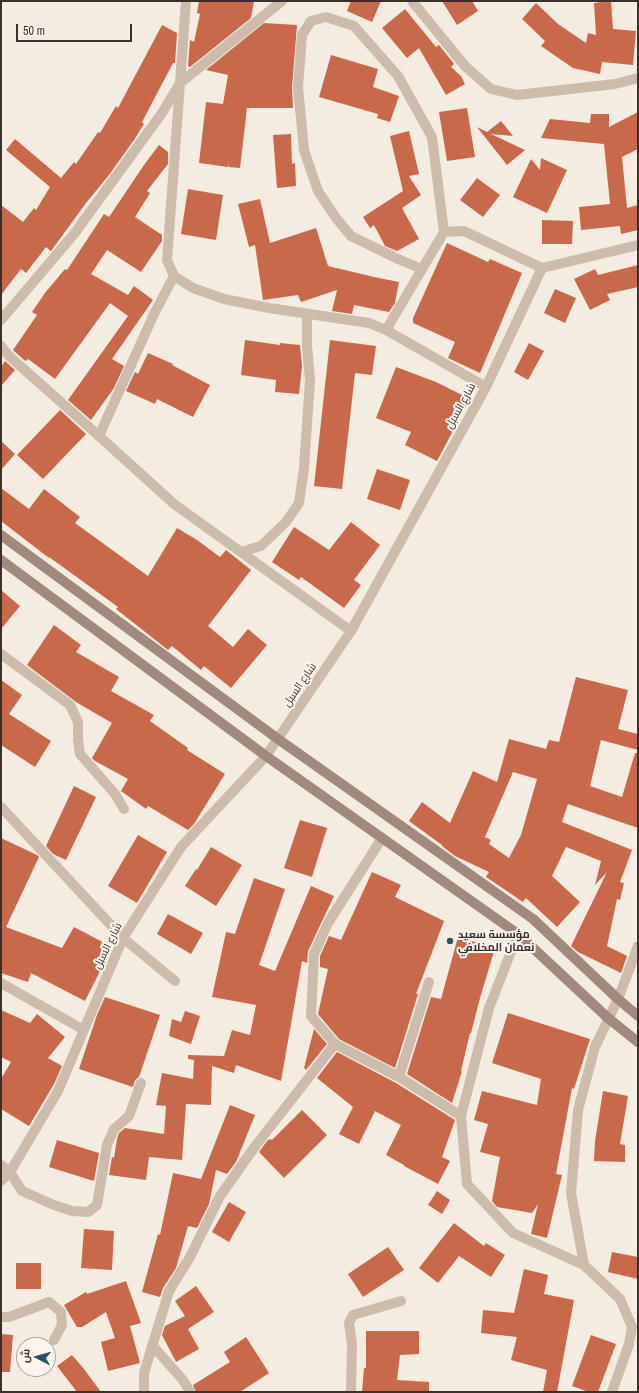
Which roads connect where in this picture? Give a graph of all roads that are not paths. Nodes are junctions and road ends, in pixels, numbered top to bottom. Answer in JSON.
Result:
{"nodes":[{"id":1,"x":186,"y":1,"type":"edge"},
{"id":2,"x":282,"y":1,"type":"edge"},
{"id":3,"x":412,"y":1,"type":"edge"},
{"id":4,"x":638,"y":78,"type":"edge"},
{"id":5,"x":180,"y":83,"type":"junction"},
{"id":6,"x":444,"y":232,"type":"junction"},
{"id":7,"x":638,"y":245,"type":"edge"},
{"id":8,"x":542,"y":268,"type":"junction"},
{"id":9,"x":422,"y":269,"type":"junction"},
{"id":10,"x":174,"y":276,"type":"junction"},
{"id":11,"x":307,"y":314,"type":"junction"},
{"id":12,"x":1,"y":320,"type":"edge"},
{"id":13,"x":386,"y":330,"type":"junction"},
{"id":14,"x":1,"y":346,"type":"edge"},
{"id":15,"x":486,"y":387,"type":"junction"},
{"id":16,"x":99,"y":436,"type":"junction"},
{"id":17,"x":1,"y":535,"type":"edge"},
{"id":18,"x":241,"y":552,"type":"junction"},
{"id":19,"x":1,"y":560,"type":"edge"},
{"id":20,"x":351,"y":631,"type":"junction"},
{"id":21,"x":1,"y":654,"type":"edge"},
{"id":22,"x":278,"y":739,"type":"junction"},
{"id":23,"x":266,"y":756,"type":"junction"},
{"id":24,"x":1,"y":807,"type":"edge"},
{"id":25,"x":124,"y":809,"type":"dead end"},
{"id":26,"x":382,"y":838,"type":"junction"},
{"id":27,"x":518,"y":934,"type":"junction"},
{"id":28,"x":123,"y":938,"type":"junction"},
{"id":29,"x":638,"y":946,"type":"edge"},
{"id":30,"x":175,"y":981,"type":"dead end"},
{"id":31,"x":429,"y":982,"type":"dead end"},
{"id":32,"x":1,"y":983,"type":"edge"},
{"id":33,"x":618,"y":1000,"type":"junction"},
{"id":34,"x":638,"y":1016,"type":"edge"},
{"id":35,"x":608,"y":1018,"type":"junction"},
{"id":36,"x":84,"y":1030,"type":"junction"},
{"id":37,"x":638,"y":1042,"type":"edge"},
{"id":38,"x":335,"y":1044,"type":"junction"},
{"id":39,"x":399,"y":1076,"type":"junction"},
{"id":40,"x":141,"y":1083,"type":"dead end"},
{"id":41,"x":461,"y":1116,"type":"junction"},
{"id":42,"x":1,"y":1165,"type":"edge"},
{"id":43,"x":10,"y":1172,"type":"junction"},
{"id":44,"x":1,"y":1180,"type":"edge"},
{"id":45,"x":584,"y":1265,"type":"junction"},
{"id":46,"x":401,"y":1302,"type":"dead end"},
{"id":47,"x":1,"y":1317,"type":"edge"},
{"id":48,"x":56,"y":1337,"type":"edge"},
{"id":49,"x":152,"y":1346,"type":"junction"},
{"id":50,"x":144,"y":1392,"type":"edge"},
{"id":51,"x":190,"y":1392,"type":"edge"},
{"id":52,"x":351,"y":1392,"type":"edge"},
{"id":53,"x":612,"y":1392,"type":"edge"}],
"edges":[{"from":1,"to":5,"type":"street"},
{"from":2,"to":5,"type":"street"},
{"from":3,"to":4,"type":"street"},
{"from":5,"to":10,"type":"street"},
{"from":5,"to":12,"type":"street"},
{"from":6,"to":8,"type":"street"},
{"from":6,"to":9,"type":"street"},
{"from":6,"to":9,"type":"street"},
{"from":7,"to":8,"type":"street"},
{"from":8,"to":15,"type":"street","name":"شارع السبل"},
{"from":9,"to":13,"type":"street"},
{"from":10,"to":11,"type":"street"},
{"from":10,"to":16,"type":"street"},
{"from":11,"to":13,"type":"street"},
{"from":11,"to":18,"type":"street"},
{"from":13,"to":15,"type":"street"},
{"from":14,"to":16,"type":"street"},
{"from":15,"to":20,"type":"street","name":"شارع السبل"},
{"from":16,"to":18,"type":"street"},
{"from":17,"to":22,"type":"main road"},
{"from":18,"to":20,"type":"street"},
{"from":19,"to":23,"type":"main road"},
{"from":20,"to":22,"type":"street","name":"شارع السبل"},
{"from":21,"to":25,"type":"street"},
{"from":22,"to":23,"type":"street","name":"شارع السبل"},
{"from":22,"to":33,"type":"main road"},
{"from":23,"to":26,"type":"main road"},
{"from":23,"to":28,"type":"street","name":"شارع السبل"},
{"from":24,"to":28,"type":"street"},
{"from":26,"to":27,"type":"main road"},
{"from":26,"to":38,"type":"street"},
{"from":27,"to":35,"type":"main road"},
{"from":27,"to":41,"type":"street"},
{"from":28,"to":30,"type":"street"},
{"from":28,"to":36,"type":"street","name":"شارع السبل"},
{"from":29,"to":33,"type":"street"},
{"from":31,"to":39,"type":"street"},
{"from":32,"to":36,"type":"street"},
{"from":33,"to":34,"type":"main road"},
{"from":33,"to":35,"type":"street"},
{"from":35,"to":37,"type":"main road"},
{"from":35,"to":45,"type":"street"},
{"from":36,"to":43,"type":"street","name":"شارع السبل"},
{"from":38,"to":39,"type":"street"},
{"from":38,"to":49,"type":"street"},
{"from":39,"to":41,"type":"street"},
{"from":40,"to":43,"type":"street"},
{"from":41,"to":45,"type":"street"},
{"from":42,"to":43,"type":"street"},
{"from":43,"to":44,"type":"street","name":"شارع السبل"},
{"from":45,"to":53,"type":"street"},
{"from":46,"to":52,"type":"street"},
{"from":47,"to":48,"type":"street"},
{"from":49,"to":50,"type":"street"},
{"from":49,"to":51,"type":"street"}]}
